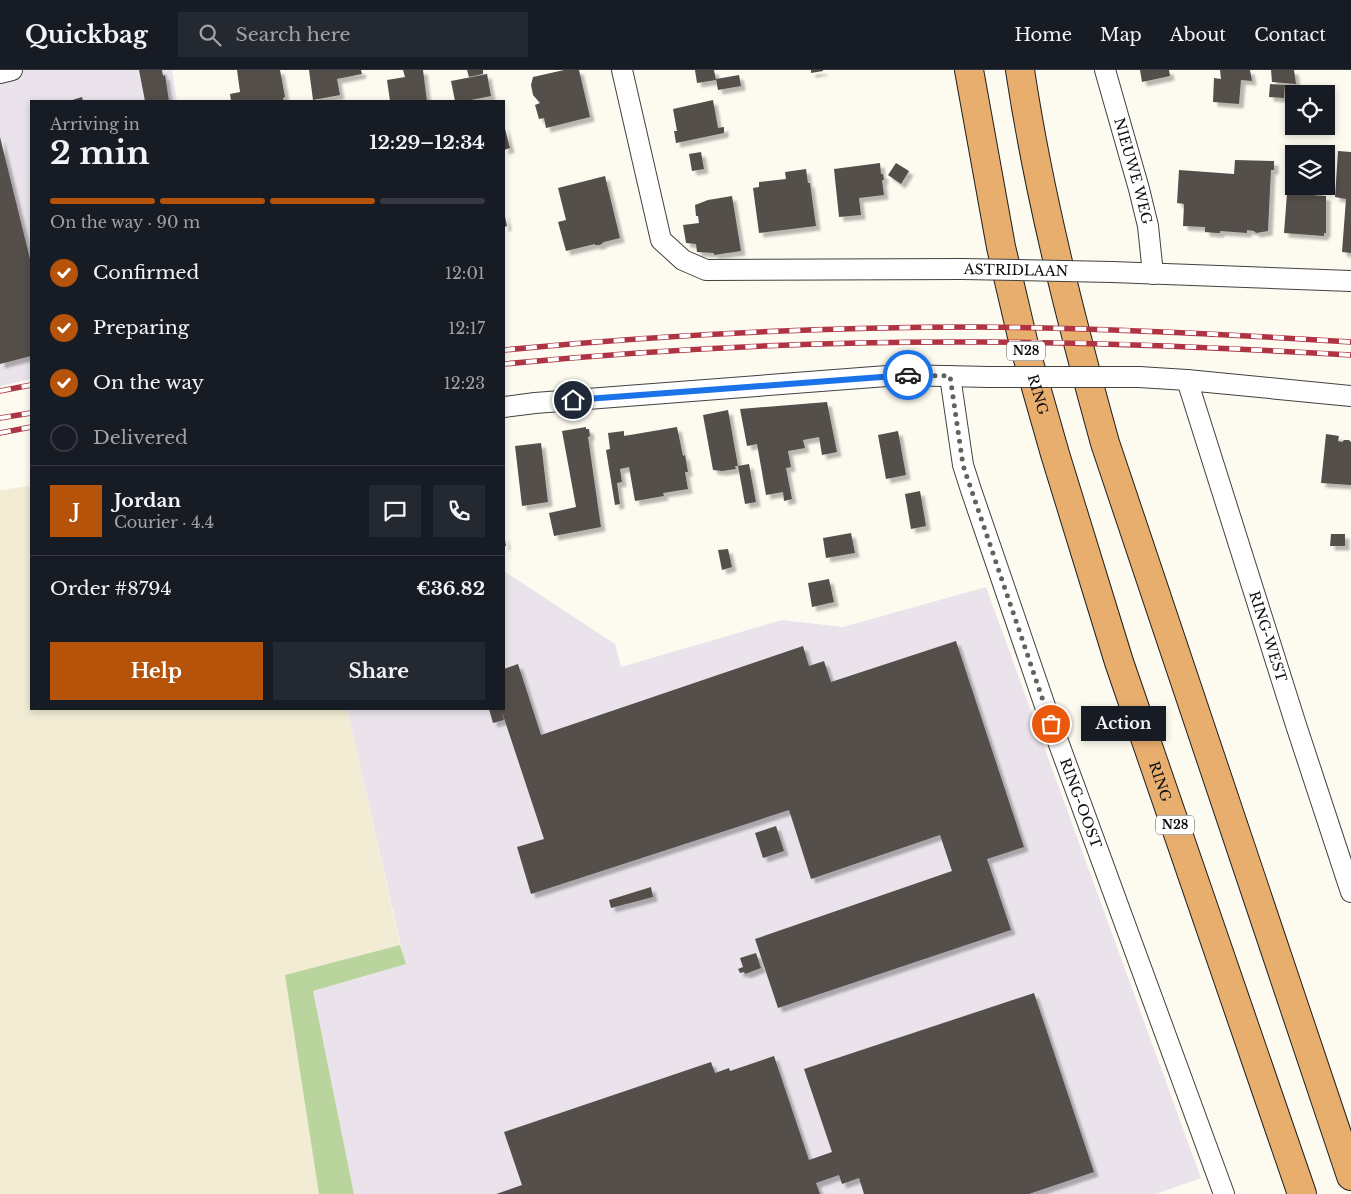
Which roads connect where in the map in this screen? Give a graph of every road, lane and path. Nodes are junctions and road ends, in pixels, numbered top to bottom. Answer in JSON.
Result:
{"nodes":[{"id":1,"x":12,"y":70,"type":"edge"},
{"id":2,"x":622,"y":70,"type":"edge"},
{"id":3,"x":969,"y":70,"type":"edge"},
{"id":4,"x":1020,"y":70,"type":"edge"},
{"id":5,"x":1105,"y":70,"type":"edge"},
{"id":6,"x":0,"y":73,"type":"edge"},
{"id":7,"x":1153,"y":274,"type":"junction"},
{"id":8,"x":1351,"y":281,"type":"edge"},
{"id":9,"x":950,"y":376,"type":"junction"},
{"id":10,"x":1187,"y":380,"type":"junction"},
{"id":11,"x":1351,"y":396,"type":"edge"},
{"id":12,"x":505,"y":407,"type":"edge"},
{"id":13,"x":1351,"y":892,"type":"edge"},
{"id":14,"x":1351,"y":1176,"type":"edge"},
{"id":15,"x":1224,"y":1194,"type":"edge"},
{"id":16,"x":1302,"y":1194,"type":"edge"}],
"edges":[{"from":1,"to":6,"type":"street"},
{"from":2,"to":7,"type":"street","name":"ASTRIDLAAN","bridge":true},
{"from":3,"to":16,"type":"highway","name":"RING","number":"N28"},
{"from":4,"to":14,"type":"highway"},
{"from":5,"to":7,"type":"street","name":"NIEUWE WEG"},
{"from":7,"to":8,"type":"street","name":"ASTRIDLAAN"},
{"from":9,"to":10,"type":"street","bridge":true},
{"from":9,"to":12,"type":"street"},
{"from":9,"to":15,"type":"street","name":"RING-OOST"},
{"from":10,"to":11,"type":"street"},
{"from":10,"to":13,"type":"street","name":"RING-WEST"}]}
